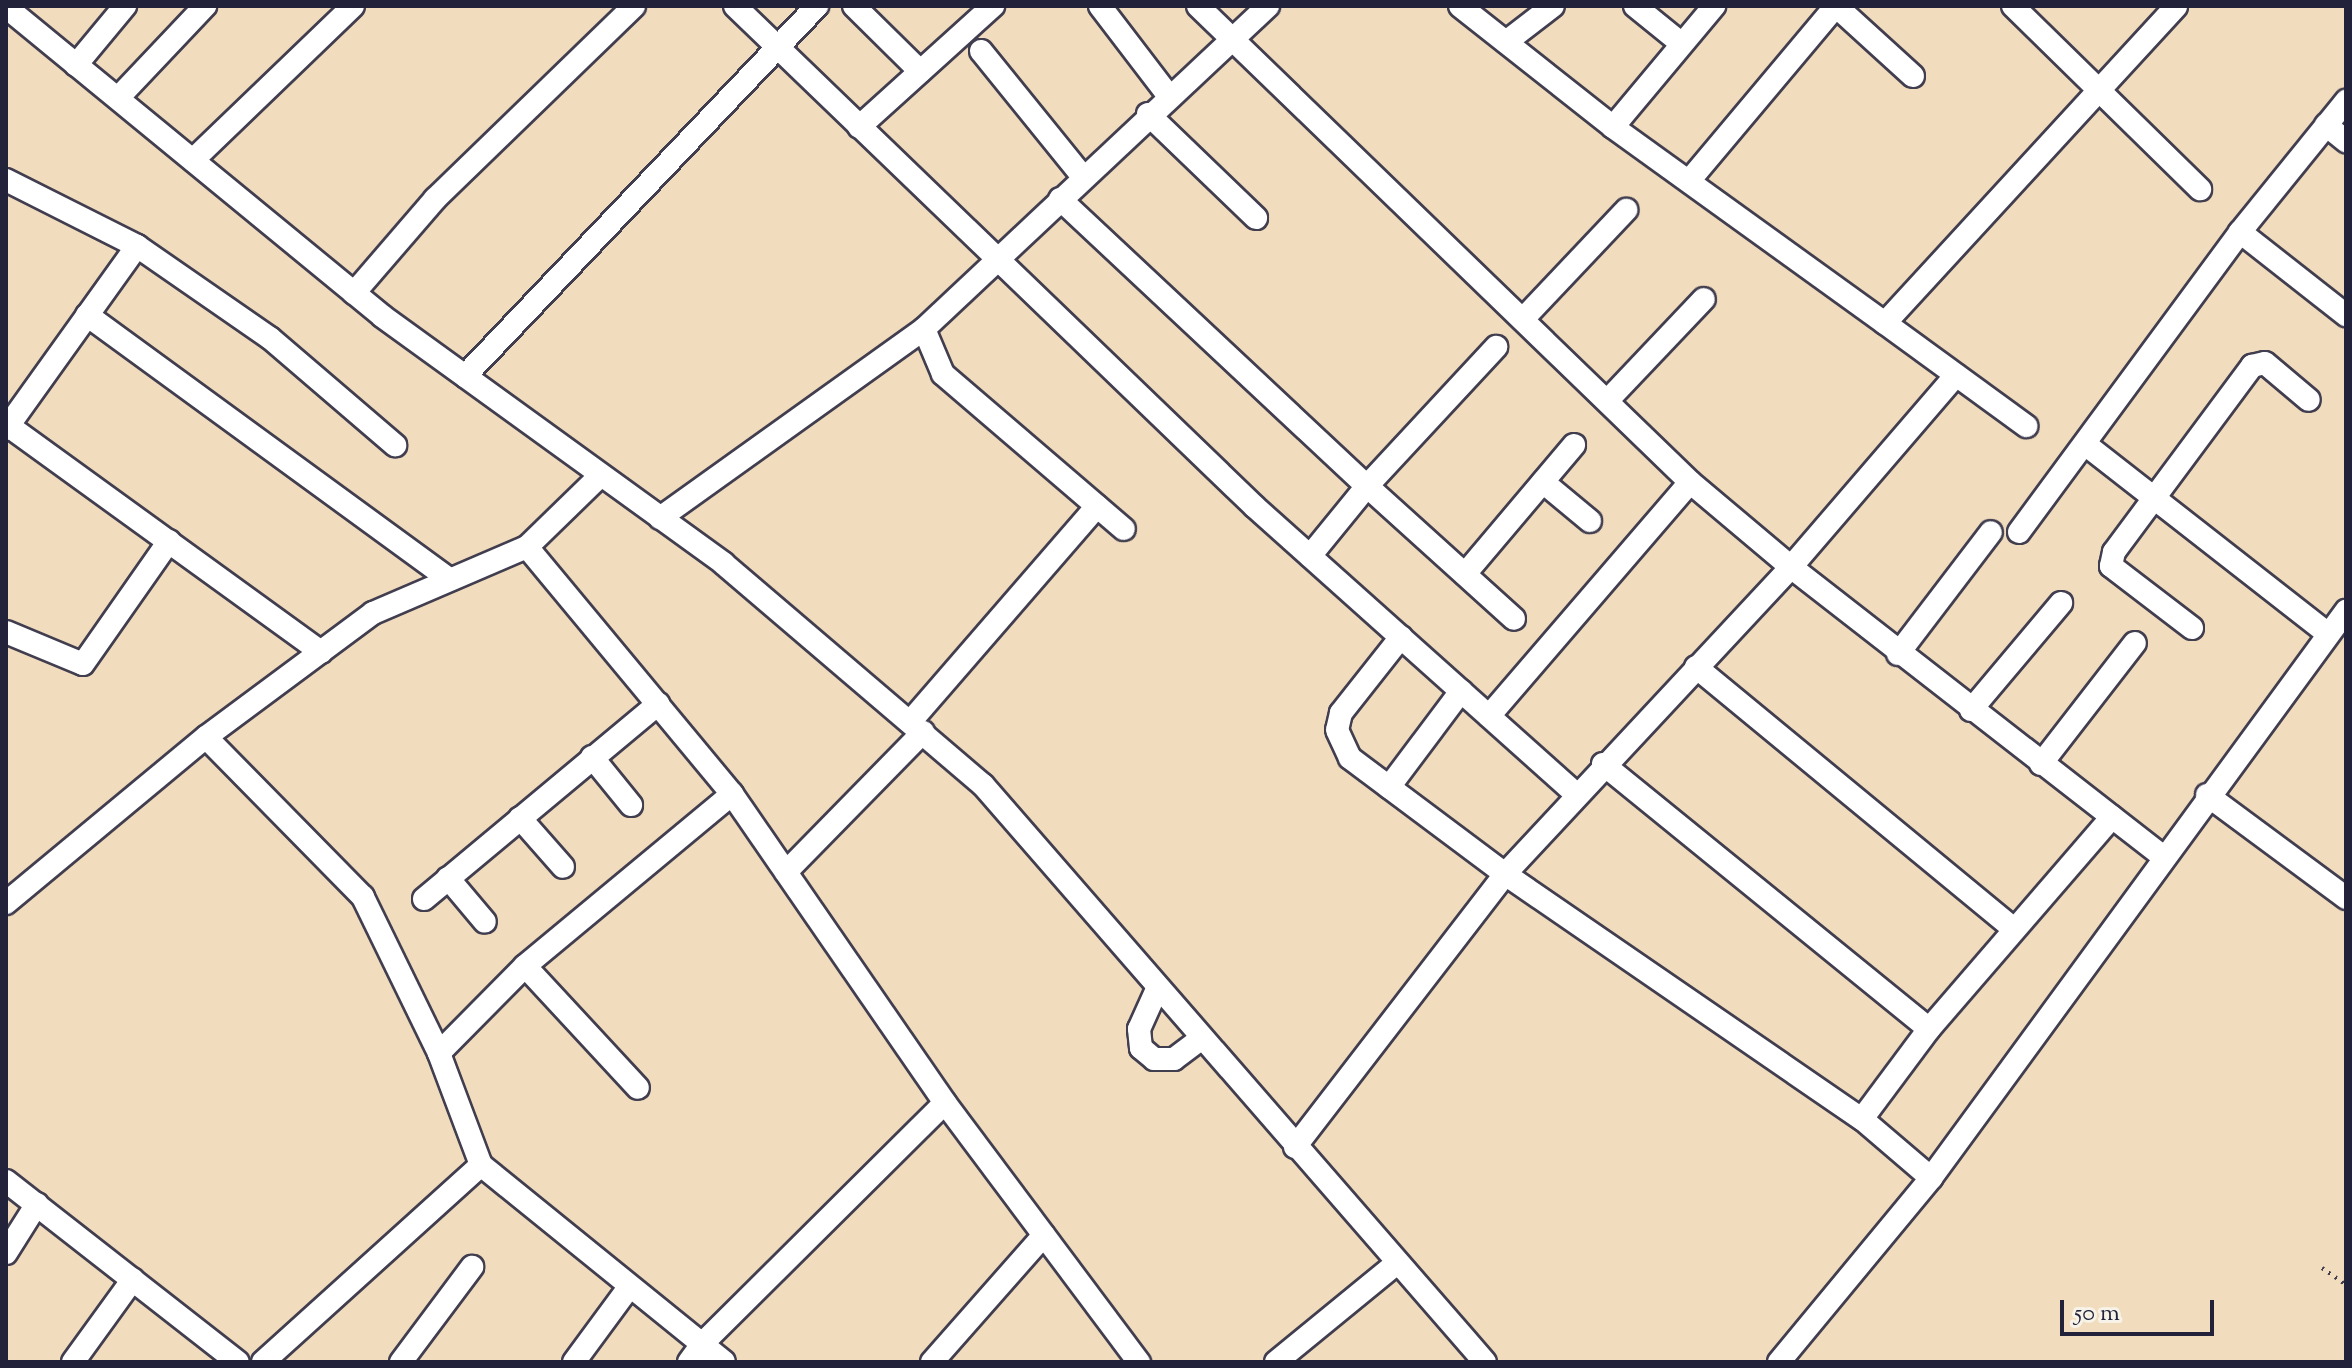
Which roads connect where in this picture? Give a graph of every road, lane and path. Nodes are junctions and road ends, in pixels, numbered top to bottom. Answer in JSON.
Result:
{"nodes":[{"id":1,"x":125,"y":6,"type":"edge"},
{"id":2,"x":205,"y":6,"type":"edge"},
{"id":3,"x":353,"y":6,"type":"edge"},
{"id":4,"x":634,"y":6,"type":"edge"},
{"id":5,"x":735,"y":6,"type":"edge"},
{"id":6,"x":817,"y":6,"type":"edge"},
{"id":7,"x":854,"y":6,"type":"edge"},
{"id":8,"x":993,"y":6,"type":"edge"},
{"id":9,"x":1100,"y":6,"type":"edge"},
{"id":10,"x":1198,"y":6,"type":"edge"},
{"id":11,"x":1268,"y":6,"type":"edge"},
{"id":12,"x":1460,"y":6,"type":"edge"},
{"id":13,"x":1553,"y":6,"type":"edge"},
{"id":14,"x":1635,"y":6,"type":"edge"},
{"id":15,"x":1714,"y":6,"type":"edge"},
{"id":16,"x":2013,"y":6,"type":"edge"},
{"id":17,"x":2176,"y":6,"type":"edge"},
{"id":18,"x":6,"y":7,"type":"edge"},
{"id":19,"x":1234,"y":42,"type":"junction"},
{"id":20,"x":1506,"y":42,"type":"junction"},
{"id":21,"x":1682,"y":44,"type":"junction"},
{"id":22,"x":776,"y":48,"type":"junction"},
{"id":23,"x":981,"y":51,"type":"dead end"},
{"id":24,"x":76,"y":65,"type":"junction"},
{"id":25,"x":920,"y":71,"type":"junction"},
{"id":26,"x":1913,"y":76,"type":"dead end"},
{"id":27,"x":2099,"y":89,"type":"junction"},
{"id":28,"x":1168,"y":95,"type":"junction"},
{"id":29,"x":118,"y":98,"type":"junction"},
{"id":30,"x":2346,"y":101,"type":"edge"},
{"id":31,"x":1148,"y":114,"type":"junction"},
{"id":32,"x":2326,"y":125,"type":"junction"},
{"id":33,"x":859,"y":127,"type":"junction"},
{"id":34,"x":1613,"y":127,"type":"junction"},
{"id":35,"x":2346,"y":141,"type":"edge"},
{"id":36,"x":193,"y":160,"type":"junction"},
{"id":37,"x":1083,"y":177,"type":"junction"},
{"id":38,"x":6,"y":180,"type":"edge"},
{"id":39,"x":1689,"y":181,"type":"junction"},
{"id":40,"x":2200,"y":189,"type":"dead end"},
{"id":41,"x":1060,"y":199,"type":"junction"},
{"id":42,"x":1626,"y":210,"type":"dead end"},
{"id":43,"x":1256,"y":218,"type":"dead end"},
{"id":44,"x":2240,"y":232,"type":"junction"},
{"id":45,"x":137,"y":246,"type":"junction"},
{"id":46,"x":999,"y":258,"type":"junction"},
{"id":47,"x":354,"y":293,"type":"junction"},
{"id":48,"x":1704,"y":299,"type":"dead end"},
{"id":49,"x":87,"y":315,"type":"junction"},
{"id":50,"x":2346,"y":315,"type":"edge"},
{"id":51,"x":1524,"y":318,"type":"junction"},
{"id":52,"x":1885,"y":323,"type":"junction"},
{"id":53,"x":924,"y":329,"type":"junction"},
{"id":54,"x":1496,"y":347,"type":"dead end"},
{"id":55,"x":1956,"y":375,"type":"junction"},
{"id":56,"x":465,"y":376,"type":"junction"},
{"id":57,"x":1608,"y":400,"type":"junction"},
{"id":58,"x":2309,"y":400,"type":"dead end"},
{"id":59,"x":7,"y":426,"type":"edge"},
{"id":60,"x":2026,"y":426,"type":"dead end"},
{"id":61,"x":2085,"y":444,"type":"junction"},
{"id":62,"x":395,"y":445,"type":"dead end"},
{"id":63,"x":1574,"y":445,"type":"dead end"},
{"id":64,"x":600,"y":476,"type":"junction"},
{"id":65,"x":1543,"y":482,"type":"junction"},
{"id":66,"x":1690,"y":482,"type":"junction"},
{"id":67,"x":1367,"y":486,"type":"junction"},
{"id":68,"x":2154,"y":503,"type":"junction"},
{"id":69,"x":1097,"y":506,"type":"junction"},
{"id":70,"x":660,"y":518,"type":"junction"},
{"id":71,"x":1590,"y":521,"type":"dead end"},
{"id":72,"x":1124,"y":529,"type":"dead end"},
{"id":73,"x":1991,"y":532,"type":"dead end"},
{"id":74,"x":2019,"y":532,"type":"dead end"},
{"id":75,"x":169,"y":541,"type":"junction"},
{"id":76,"x":527,"y":547,"type":"junction"},
{"id":77,"x":1310,"y":556,"type":"junction"},
{"id":78,"x":1791,"y":567,"type":"junction"},
{"id":79,"x":1465,"y":574,"type":"junction"},
{"id":80,"x":450,"y":580,"type":"junction"},
{"id":81,"x":2061,"y":603,"type":"dead end"},
{"id":82,"x":2345,"y":613,"type":"edge"},
{"id":83,"x":1514,"y":619,"type":"dead end"},
{"id":84,"x":2192,"y":628,"type":"dead end"},
{"id":85,"x":6,"y":632,"type":"edge"},
{"id":86,"x":2328,"y":634,"type":"junction"},
{"id":87,"x":1401,"y":637,"type":"junction"},
{"id":88,"x":2135,"y":643,"type":"dead end"},
{"id":89,"x":321,"y":652,"type":"junction"},
{"id":90,"x":1898,"y":654,"type":"junction"},
{"id":91,"x":1696,"y":667,"type":"junction"},
{"id":92,"x":1461,"y":691,"type":"junction"},
{"id":93,"x":658,"y":704,"type":"junction"},
{"id":94,"x":1971,"y":710,"type":"junction"},
{"id":95,"x":1489,"y":716,"type":"junction"},
{"id":96,"x":917,"y":726,"type":"junction"},
{"id":97,"x":206,"y":737,"type":"junction"},
{"id":98,"x":592,"y":757,"type":"junction"},
{"id":99,"x":1603,"y":764,"type":"junction"},
{"id":100,"x":2041,"y":764,"type":"junction"},
{"id":101,"x":1389,"y":787,"type":"junction"},
{"id":102,"x":1575,"y":793,"type":"junction"},
{"id":103,"x":732,"y":794,"type":"junction"},
{"id":104,"x":2207,"y":795,"type":"junction"},
{"id":105,"x":631,"y":805,"type":"dead end"},
{"id":106,"x":2112,"y":817,"type":"junction"},
{"id":107,"x":520,"y":818,"type":"junction"},
{"id":108,"x":2164,"y":857,"type":"junction"},
{"id":109,"x":563,"y":867,"type":"dead end"},
{"id":110,"x":786,"y":872,"type":"junction"},
{"id":111,"x":1505,"y":874,"type":"junction"},
{"id":112,"x":448,"y":878,"type":"junction"},
{"id":113,"x":2346,"y":898,"type":"edge"},
{"id":114,"x":424,"y":899,"type":"dead end"},
{"id":115,"x":6,"y":903,"type":"edge"},
{"id":116,"x":485,"y":922,"type":"dead end"},
{"id":117,"x":2011,"y":927,"type":"junction"},
{"id":118,"x":525,"y":966,"type":"junction"},
{"id":119,"x":1158,"y":987,"type":"junction"},
{"id":120,"x":1929,"y":1029,"type":"junction"},
{"id":121,"x":1202,"y":1038,"type":"junction"},
{"id":122,"x":439,"y":1053,"type":"junction"},
{"id":123,"x":638,"y":1088,"type":"dead end"},
{"id":124,"x":945,"y":1103,"type":"junction"},
{"id":125,"x":1862,"y":1119,"type":"junction"},
{"id":126,"x":1295,"y":1147,"type":"junction"},
{"id":127,"x":481,"y":1165,"type":"junction"},
{"id":128,"x":1931,"y":1178,"type":"junction"},
{"id":129,"x":6,"y":1181,"type":"edge"},
{"id":130,"x":37,"y":1204,"type":"junction"},
{"id":131,"x":1044,"y":1235,"type":"junction"},
{"id":132,"x":6,"y":1253,"type":"edge"},
{"id":133,"x":1397,"y":1263,"type":"junction"},
{"id":134,"x":472,"y":1267,"type":"dead end"},
{"id":135,"x":2322,"y":1268,"type":"dead end"},
{"id":136,"x":133,"y":1279,"type":"junction"},
{"id":137,"x":2346,"y":1285,"type":"edge"},
{"id":138,"x":630,"y":1286,"type":"junction"},
{"id":139,"x":696,"y":1353,"type":"edge"},
{"id":140,"x":73,"y":1362,"type":"edge"},
{"id":141,"x":238,"y":1362,"type":"edge"},
{"id":142,"x":263,"y":1362,"type":"edge"},
{"id":143,"x":401,"y":1362,"type":"edge"},
{"id":144,"x":574,"y":1362,"type":"edge"},
{"id":145,"x":724,"y":1362,"type":"edge"},
{"id":146,"x":932,"y":1362,"type":"edge"},
{"id":147,"x":1139,"y":1362,"type":"edge"},
{"id":148,"x":1276,"y":1362,"type":"edge"},
{"id":149,"x":1485,"y":1362,"type":"edge"},
{"id":150,"x":1779,"y":1362,"type":"edge"}],
"edges":[{"from":1,"to":24,"type":"street"},
{"from":2,"to":29,"type":"street"},
{"from":3,"to":36,"type":"street"},
{"from":4,"to":47,"type":"street"},
{"from":5,"to":22,"type":"street"},
{"from":6,"to":22,"type":"street"},
{"from":7,"to":25,"type":"street"},
{"from":8,"to":25,"type":"street"},
{"from":9,"to":28,"type":"street"},
{"from":10,"to":19,"type":"street"},
{"from":11,"to":19,"type":"street"},
{"from":12,"to":20,"type":"street"},
{"from":13,"to":20,"type":"street"},
{"from":14,"to":21,"type":"street"},
{"from":15,"to":21,"type":"street"},
{"from":16,"to":27,"type":"street"},
{"from":17,"to":27,"type":"street"},
{"from":18,"to":24,"type":"street"},
{"from":19,"to":28,"type":"street"},
{"from":19,"to":51,"type":"street"},
{"from":20,"to":34,"type":"street"},
{"from":21,"to":34,"type":"street"},
{"from":22,"to":33,"type":"street"},
{"from":22,"to":56,"type":"street"},
{"from":23,"to":37,"type":"street"},
{"from":24,"to":29,"type":"street"},
{"from":25,"to":33,"type":"street"},
{"from":26,"to":39,"type":"street"},
{"from":27,"to":40,"type":"street"},
{"from":27,"to":52,"type":"street"},
{"from":28,"to":31,"type":"street"},
{"from":29,"to":36,"type":"street"},
{"from":30,"to":32,"type":"street"},
{"from":31,"to":37,"type":"street"},
{"from":31,"to":43,"type":"street"},
{"from":32,"to":35,"type":"street"},
{"from":32,"to":44,"type":"street"},
{"from":33,"to":46,"type":"street"},
{"from":34,"to":39,"type":"street"},
{"from":36,"to":47,"type":"street"},
{"from":37,"to":41,"type":"street"},
{"from":38,"to":45,"type":"street"},
{"from":39,"to":52,"type":"street"},
{"from":41,"to":46,"type":"street"},
{"from":41,"to":67,"type":"street"},
{"from":42,"to":51,"type":"street"},
{"from":44,"to":50,"type":"street"},
{"from":44,"to":61,"type":"street"},
{"from":45,"to":49,"type":"street"},
{"from":45,"to":62,"type":"street"},
{"from":46,"to":53,"type":"street"},
{"from":46,"to":77,"type":"street"},
{"from":47,"to":56,"type":"street"},
{"from":48,"to":57,"type":"street"},
{"from":49,"to":59,"type":"street"},
{"from":49,"to":80,"type":"street"},
{"from":51,"to":57,"type":"street"},
{"from":52,"to":55,"type":"street"},
{"from":53,"to":69,"type":"street"},
{"from":53,"to":70,"type":"street"},
{"from":54,"to":67,"type":"street"},
{"from":55,"to":60,"type":"street"},
{"from":55,"to":78,"type":"street"},
{"from":56,"to":64,"type":"street"},
{"from":57,"to":66,"type":"street"},
{"from":58,"to":68,"type":"street"},
{"from":59,"to":75,"type":"street"},
{"from":61,"to":68,"type":"street"},
{"from":61,"to":74,"type":"street"},
{"from":63,"to":65,"type":"street"},
{"from":64,"to":70,"type":"street"},
{"from":64,"to":76,"type":"street"},
{"from":65,"to":71,"type":"street"},
{"from":65,"to":79,"type":"street"},
{"from":66,"to":78,"type":"street"},
{"from":66,"to":95,"type":"street"},
{"from":67,"to":77,"type":"street"},
{"from":67,"to":79,"type":"street"},
{"from":68,"to":84,"type":"street"},
{"from":68,"to":86,"type":"street"},
{"from":69,"to":72,"type":"street"},
{"from":69,"to":96,"type":"street"},
{"from":70,"to":96,"type":"street"},
{"from":73,"to":90,"type":"street"},
{"from":75,"to":85,"type":"street"},
{"from":75,"to":89,"type":"street"},
{"from":76,"to":80,"type":"street"},
{"from":76,"to":93,"type":"street"},
{"from":77,"to":87,"type":"street"},
{"from":78,"to":90,"type":"street"},
{"from":78,"to":91,"type":"street"},
{"from":79,"to":83,"type":"street"},
{"from":80,"to":89,"type":"street"},
{"from":81,"to":94,"type":"street"},
{"from":82,"to":86,"type":"street"},
{"from":86,"to":104,"type":"street"},
{"from":87,"to":92,"type":"street"},
{"from":87,"to":101,"type":"street"},
{"from":88,"to":100,"type":"street"},
{"from":89,"to":97,"type":"street"},
{"from":90,"to":94,"type":"street"},
{"from":91,"to":99,"type":"street"},
{"from":91,"to":117,"type":"street"},
{"from":92,"to":95,"type":"street"},
{"from":92,"to":101,"type":"street"},
{"from":93,"to":98,"type":"street"},
{"from":93,"to":103,"type":"street"},
{"from":94,"to":100,"type":"street"},
{"from":95,"to":102,"type":"street"},
{"from":96,"to":110,"type":"street"},
{"from":96,"to":119,"type":"street"},
{"from":97,"to":115,"type":"street"},
{"from":97,"to":122,"type":"street"},
{"from":98,"to":105,"type":"street"},
{"from":98,"to":107,"type":"street"},
{"from":99,"to":102,"type":"street"},
{"from":99,"to":120,"type":"street"},
{"from":100,"to":106,"type":"street"},
{"from":101,"to":111,"type":"street"},
{"from":102,"to":111,"type":"street"},
{"from":103,"to":110,"type":"street"},
{"from":103,"to":118,"type":"street"},
{"from":104,"to":108,"type":"street"},
{"from":104,"to":113,"type":"street"},
{"from":106,"to":108,"type":"street"},
{"from":106,"to":117,"type":"street"},
{"from":107,"to":109,"type":"street"},
{"from":107,"to":112,"type":"street"},
{"from":108,"to":128,"type":"street"},
{"from":110,"to":124,"type":"street"},
{"from":111,"to":125,"type":"street"},
{"from":111,"to":126,"type":"street"},
{"from":112,"to":114,"type":"street"},
{"from":112,"to":116,"type":"street"},
{"from":117,"to":120,"type":"street"},
{"from":118,"to":122,"type":"street"},
{"from":118,"to":123,"type":"street"},
{"from":119,"to":121,"type":"street"},
{"from":119,"to":121,"type":"street"},
{"from":120,"to":125,"type":"street"},
{"from":121,"to":126,"type":"street"},
{"from":122,"to":127,"type":"street"},
{"from":124,"to":131,"type":"street"},
{"from":124,"to":139,"type":"street"},
{"from":125,"to":128,"type":"street"},
{"from":126,"to":133,"type":"street"},
{"from":127,"to":138,"type":"street"},
{"from":127,"to":142,"type":"street"},
{"from":128,"to":150,"type":"street"},
{"from":129,"to":130,"type":"street"},
{"from":130,"to":132,"type":"street"},
{"from":130,"to":136,"type":"street"},
{"from":131,"to":146,"type":"street"},
{"from":131,"to":147,"type":"street"},
{"from":133,"to":148,"type":"street"},
{"from":133,"to":149,"type":"street"},
{"from":134,"to":143,"type":"street"},
{"from":135,"to":137,"type":"path"},
{"from":136,"to":140,"type":"street"},
{"from":136,"to":141,"type":"street"},
{"from":138,"to":139,"type":"street"},
{"from":138,"to":144,"type":"street"},
{"from":139,"to":145,"type":"street"}]}
